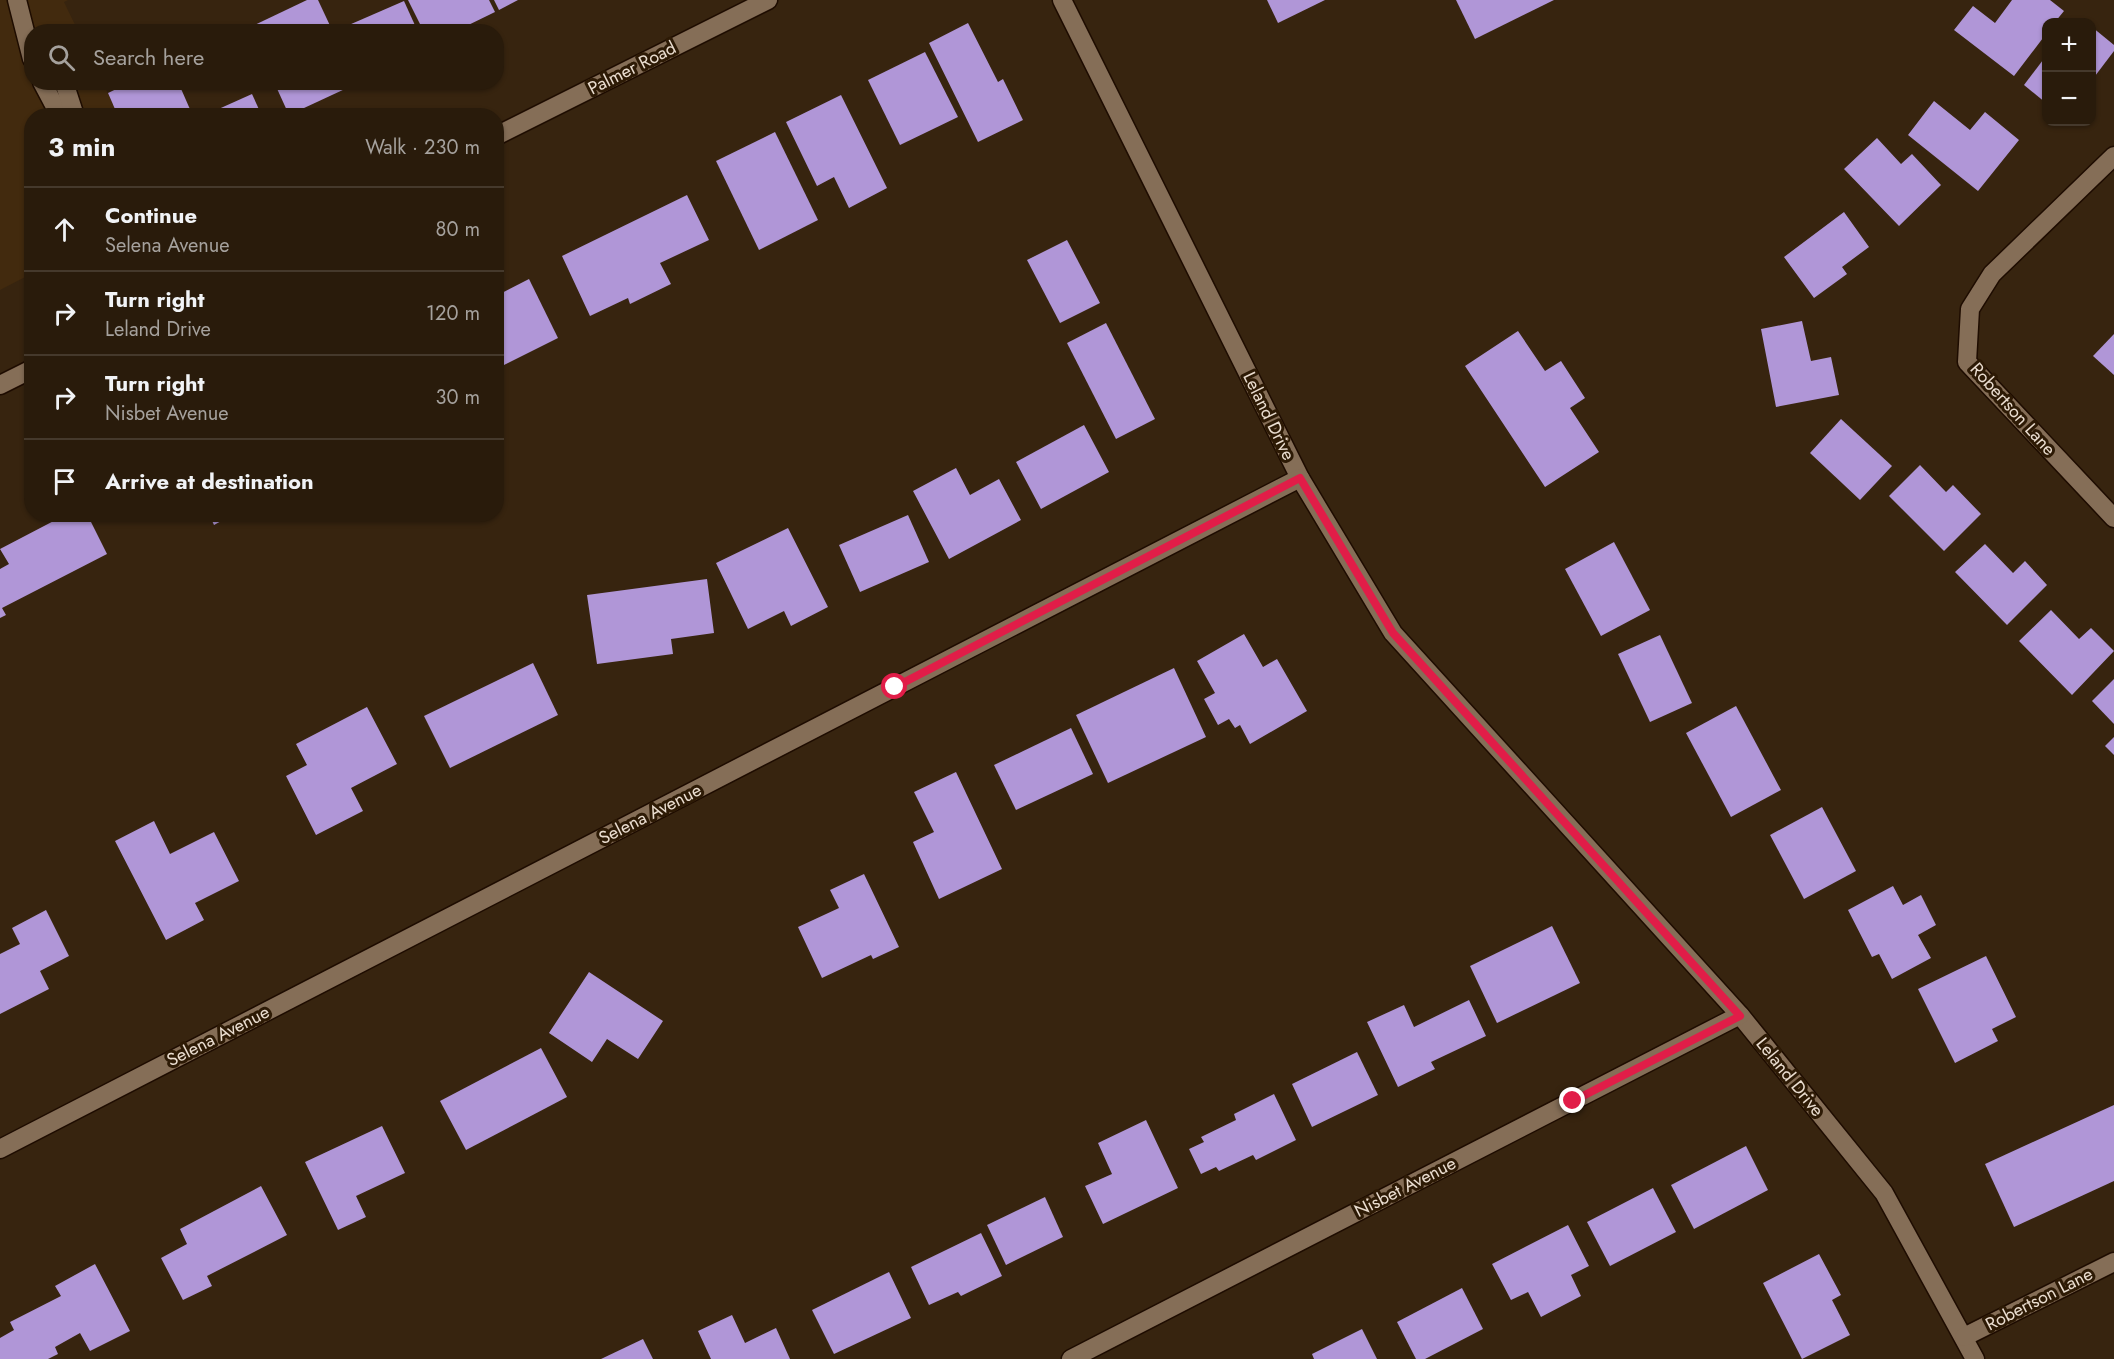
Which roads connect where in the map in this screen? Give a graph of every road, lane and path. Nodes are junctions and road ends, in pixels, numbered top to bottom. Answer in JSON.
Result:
{"nodes":[{"id":1,"x":768,"y":0,"type":"edge"},
{"id":2,"x":1062,"y":0,"type":"edge"},
{"id":3,"x":34,"y":24,"type":"edge"},
{"id":4,"x":24,"y":28,"type":"edge"},
{"id":5,"x":46,"y":90,"type":"edge"},
{"id":6,"x":67,"y":90,"type":"edge"},
{"id":7,"x":56,"y":108,"type":"edge"},
{"id":8,"x":72,"y":108,"type":"edge"},
{"id":9,"x":504,"y":132,"type":"edge"},
{"id":10,"x":2114,"y":156,"type":"edge"},
{"id":11,"x":24,"y":373,"type":"edge"},
{"id":12,"x":0,"y":385,"type":"edge"},
{"id":13,"x":1300,"y":478,"type":"junction"},
{"id":14,"x":2114,"y":518,"type":"edge"},
{"id":15,"x":1740,"y":1016,"type":"junction"},
{"id":16,"x":0,"y":1149,"type":"edge"},
{"id":17,"x":2114,"y":1262,"type":"edge"},
{"id":18,"x":1964,"y":1337,"type":"junction"},
{"id":19,"x":1071,"y":1359,"type":"edge"},
{"id":20,"x":1975,"y":1359,"type":"edge"}],
"edges":[{"from":1,"to":9,"type":"street","name":"Palmer Road"},
{"from":2,"to":13,"type":"street","name":"Leland Drive"},
{"from":3,"to":4,"type":"street"},
{"from":5,"to":7,"type":"street"},
{"from":6,"to":8,"type":"street"},
{"from":10,"to":14,"type":"street","name":"Robertson Lane"},
{"from":11,"to":12,"type":"street"},
{"from":13,"to":15,"type":"street","name":"Leland Drive"},
{"from":13,"to":16,"type":"street","name":"Selena Avenue"},
{"from":15,"to":18,"type":"street","name":"Leland Drive"},
{"from":15,"to":19,"type":"street","name":"Nisbet Avenue"},
{"from":17,"to":18,"type":"street","name":"Robertson Lane"},
{"from":18,"to":20,"type":"street","name":"Leland Drive"}]}
